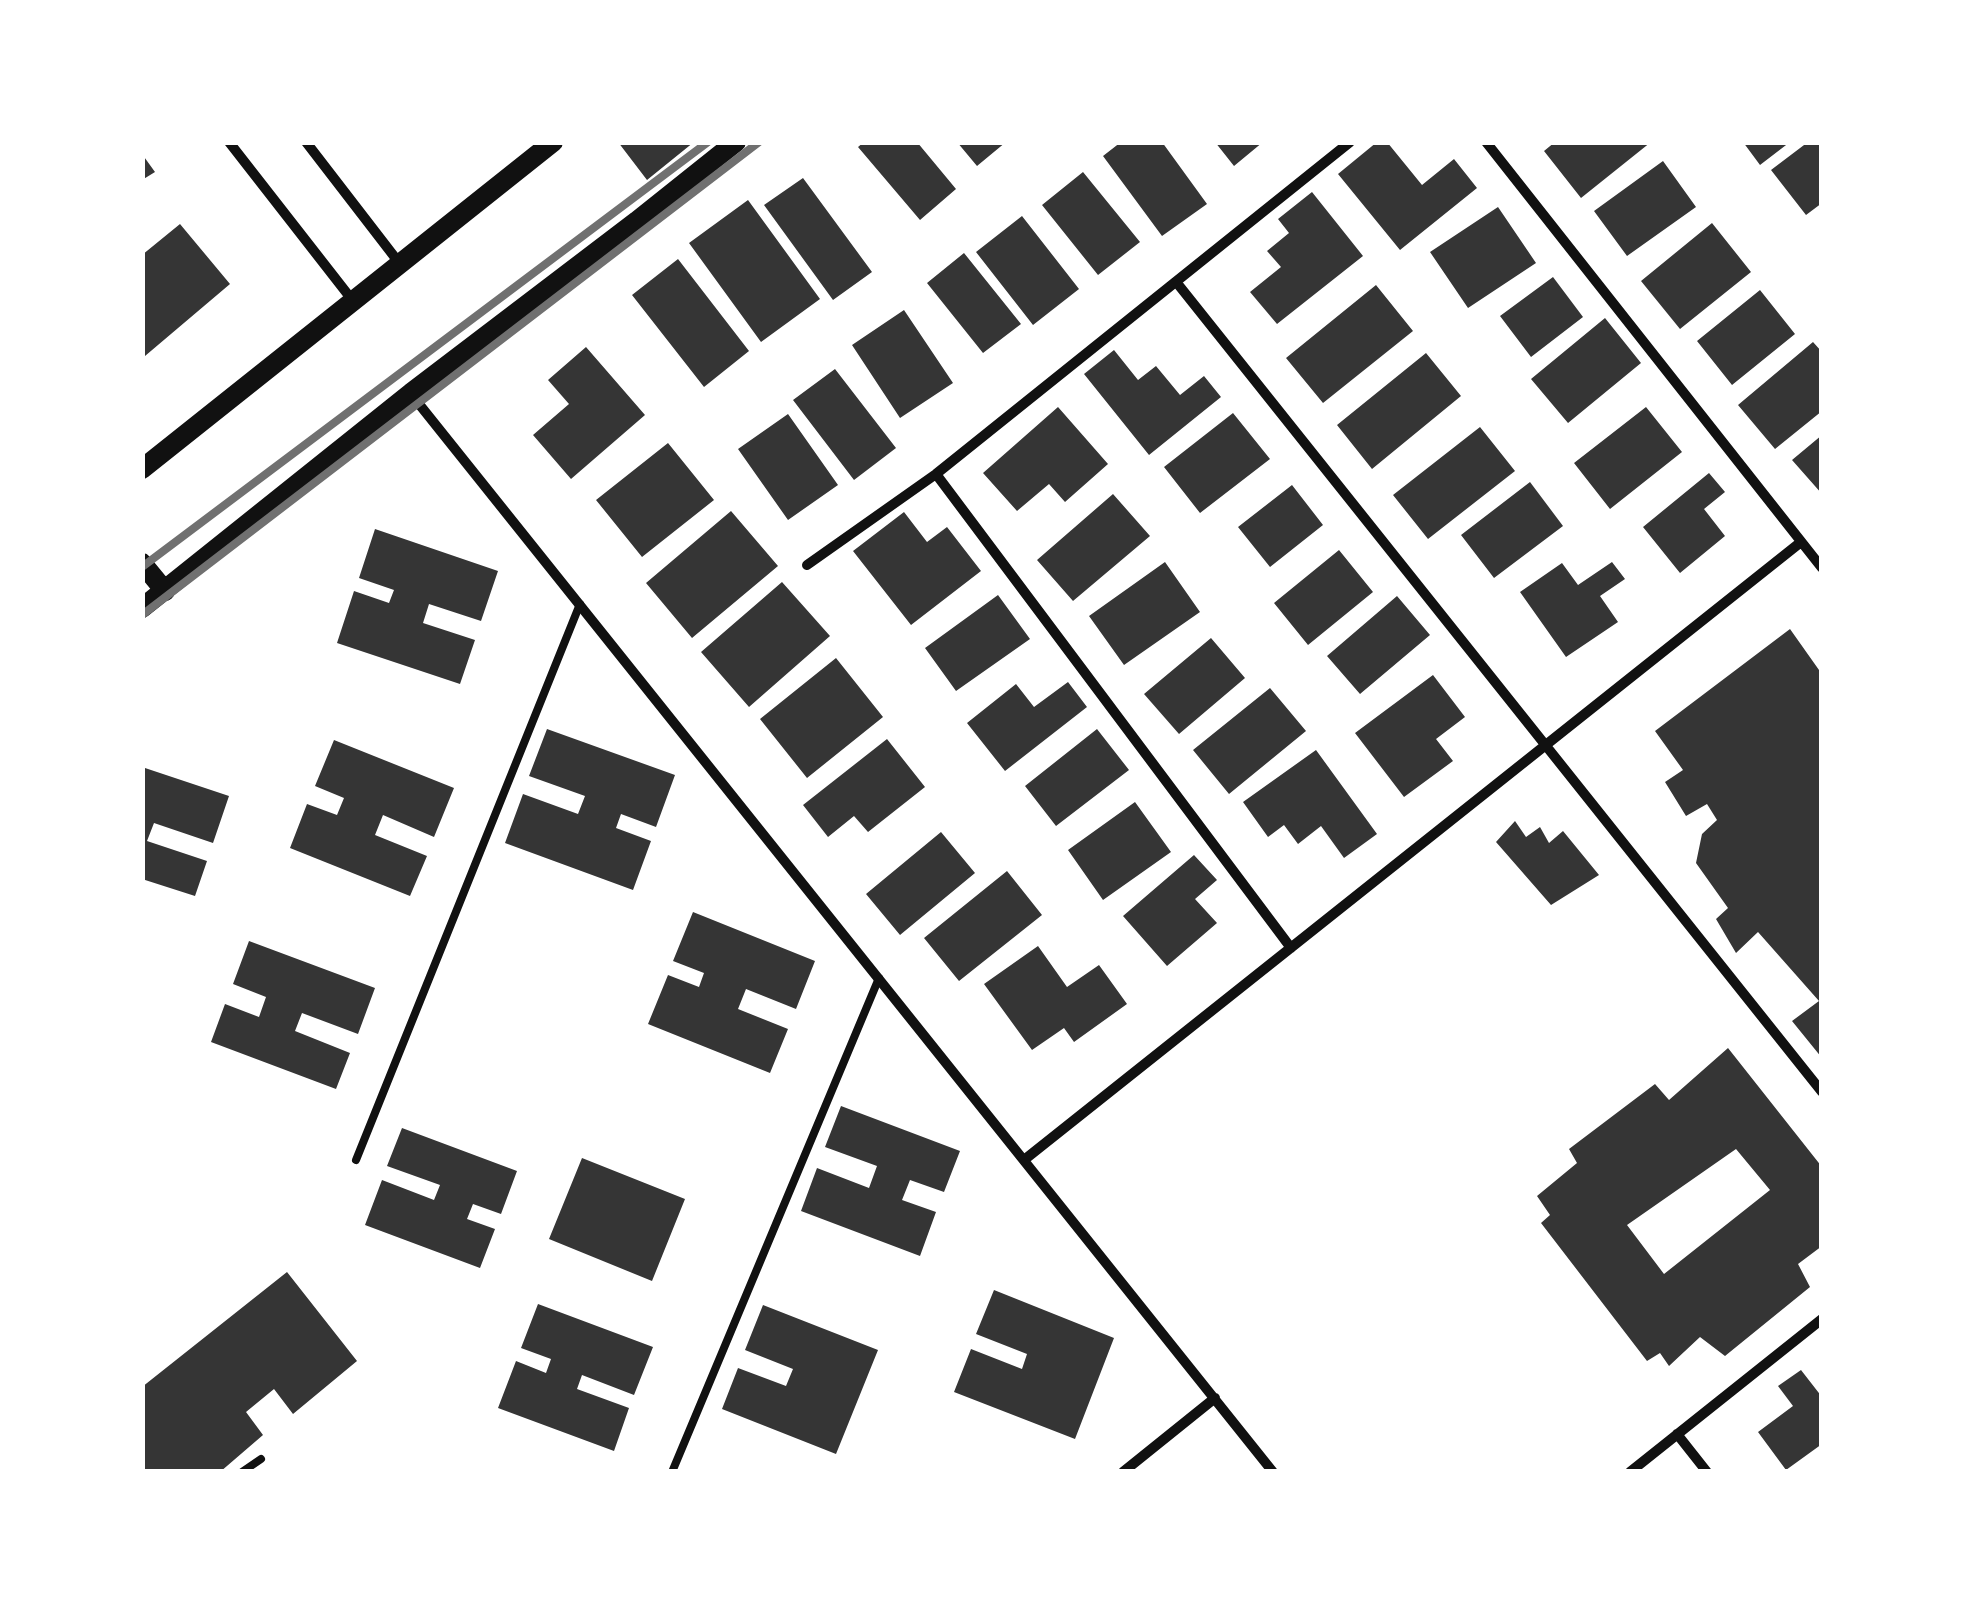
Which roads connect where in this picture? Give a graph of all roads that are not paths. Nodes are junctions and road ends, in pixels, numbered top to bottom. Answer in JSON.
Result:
{"nodes":[{"id":1,"x":229,"y":142,"type":"edge"},
{"id":2,"x":306,"y":142,"type":"edge"},
{"id":3,"x":553,"y":142,"type":"edge"},
{"id":4,"x":736,"y":142,"type":"edge"},
{"id":5,"x":1350,"y":142,"type":"edge"},
{"id":6,"x":1486,"y":142,"type":"edge"},
{"id":7,"x":400,"y":264,"type":"junction"},
{"id":8,"x":1177,"y":283,"type":"junction"},
{"id":9,"x":354,"y":302,"type":"junction"},
{"id":10,"x":411,"y":393,"type":"junction"},
{"id":11,"x":142,"y":469,"type":"edge"},
{"id":12,"x":936,"y":474,"type":"junction"},
{"id":13,"x":1801,"y":542,"type":"junction"},
{"id":14,"x":142,"y":564,"type":"edge"},
{"id":15,"x":806,"y":566,"type":"dead end"},
{"id":16,"x":1822,"y":568,"type":"edge"},
{"id":17,"x":165,"y":592,"type":"junction"},
{"id":18,"x":580,"y":604,"type":"junction"},
{"id":19,"x":142,"y":608,"type":"edge"},
{"id":20,"x":1546,"y":745,"type":"junction"},
{"id":21,"x":1291,"y":948,"type":"junction"},
{"id":22,"x":879,"y":978,"type":"junction"},
{"id":23,"x":1822,"y":1092,"type":"edge"},
{"id":24,"x":356,"y":1160,"type":"dead end"},
{"id":25,"x":1024,"y":1160,"type":"junction"},
{"id":26,"x":1822,"y":1318,"type":"edge"},
{"id":27,"x":1215,"y":1398,"type":"junction"},
{"id":28,"x":1677,"y":1434,"type":"junction"},
{"id":29,"x":261,"y":1459,"type":"dead end"},
{"id":30,"x":242,"y":1472,"type":"edge"},
{"id":31,"x":672,"y":1472,"type":"edge"},
{"id":32,"x":1124,"y":1472,"type":"edge"},
{"id":33,"x":1273,"y":1472,"type":"edge"},
{"id":34,"x":1630,"y":1472,"type":"edge"},
{"id":35,"x":1708,"y":1472,"type":"edge"}],
"edges":[{"from":1,"to":9,"type":"street"},
{"from":2,"to":7,"type":"street"},
{"from":3,"to":7,"type":"main road"},
{"from":4,"to":10,"type":"main road"},
{"from":5,"to":8,"type":"street"},
{"from":6,"to":13,"type":"street"},
{"from":7,"to":9,"type":"main road"},
{"from":8,"to":12,"type":"street"},
{"from":8,"to":20,"type":"street"},
{"from":9,"to":11,"type":"main road"},
{"from":10,"to":17,"type":"main road"},
{"from":10,"to":18,"type":"street"},
{"from":12,"to":15,"type":"street"},
{"from":12,"to":21,"type":"street"},
{"from":13,"to":16,"type":"street"},
{"from":13,"to":20,"type":"street"},
{"from":14,"to":17,"type":"main road"},
{"from":17,"to":19,"type":"main road"},
{"from":18,"to":22,"type":"street"},
{"from":18,"to":24,"type":"lane"},
{"from":20,"to":21,"type":"street"},
{"from":20,"to":23,"type":"street"},
{"from":21,"to":25,"type":"street"},
{"from":22,"to":25,"type":"street"},
{"from":22,"to":31,"type":"lane"},
{"from":25,"to":27,"type":"street"},
{"from":26,"to":28,"type":"street"},
{"from":27,"to":32,"type":"street"},
{"from":27,"to":33,"type":"street"},
{"from":28,"to":34,"type":"street"},
{"from":28,"to":35,"type":"street"},
{"from":29,"to":30,"type":"lane"}]}
